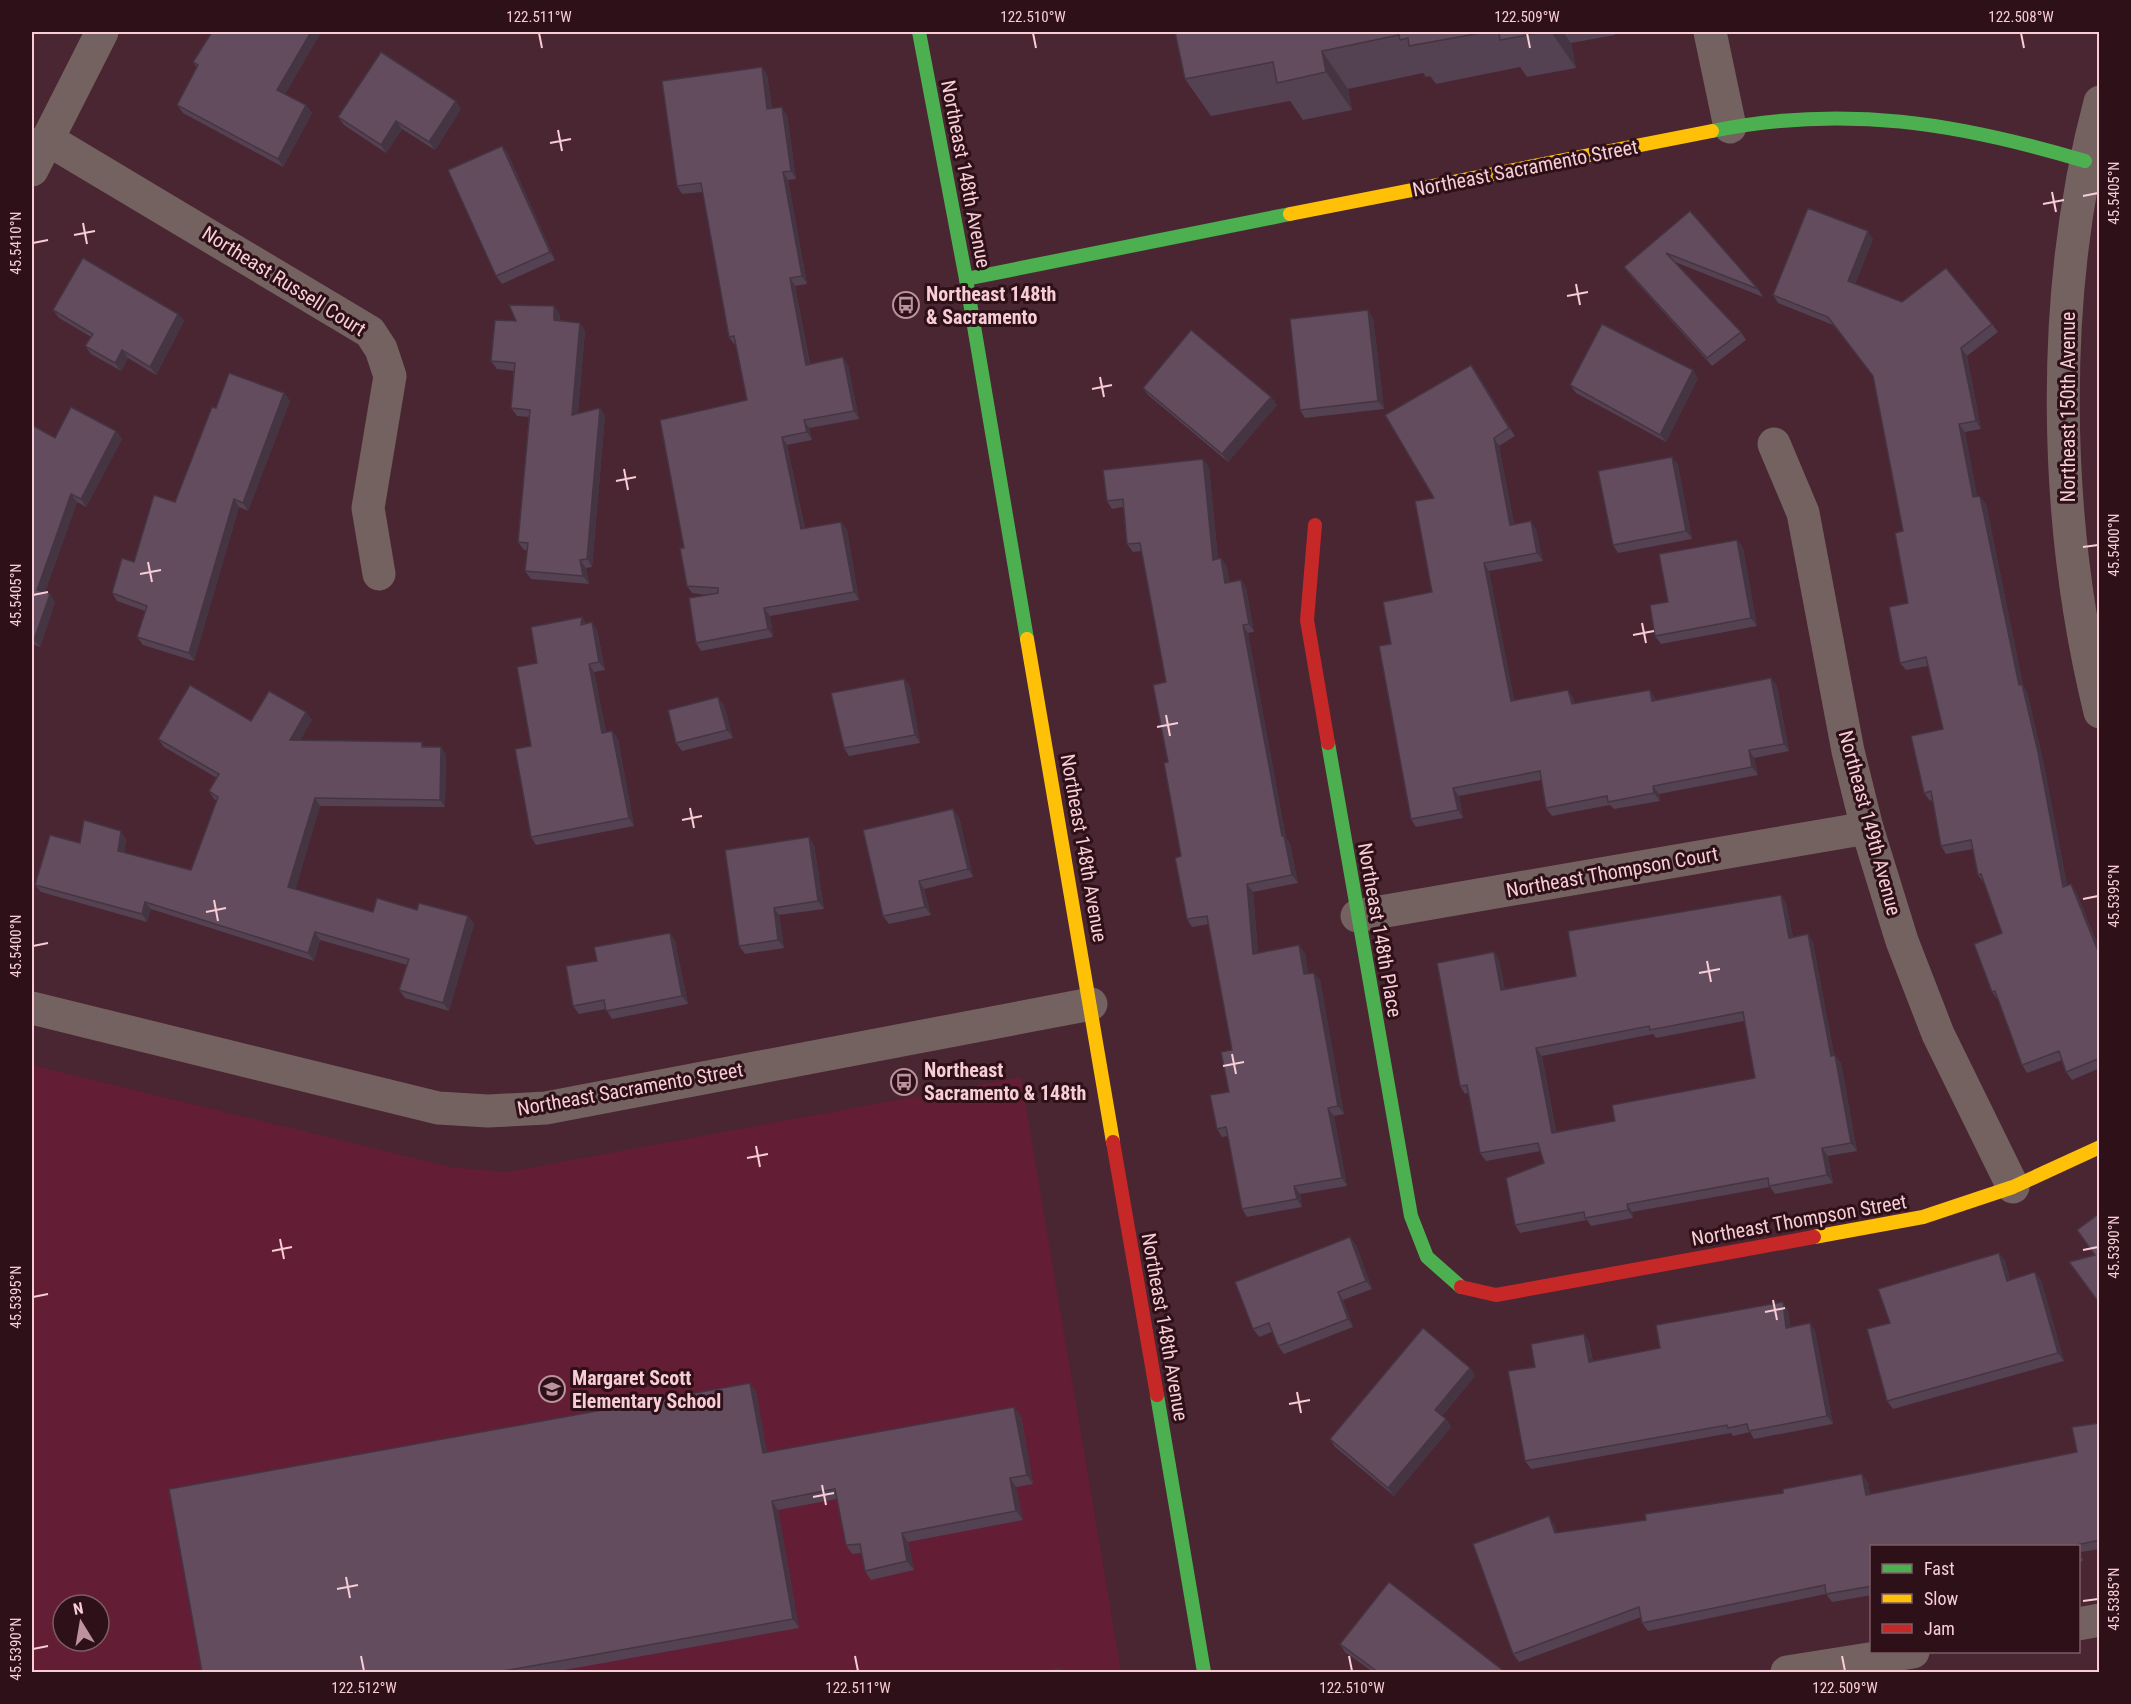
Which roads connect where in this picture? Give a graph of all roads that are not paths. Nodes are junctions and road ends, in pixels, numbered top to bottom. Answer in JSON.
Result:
{"nodes":[{"id":1,"x":102,"y":32,"type":"edge"},
{"id":2,"x":919,"y":32,"type":"edge"},
{"id":3,"x":1710,"y":32,"type":"edge"},
{"id":4,"x":2100,"y":102,"type":"edge"},
{"id":5,"x":1730,"y":127,"type":"junction"},
{"id":6,"x":46,"y":140,"type":"junction"},
{"id":7,"x":2085,"y":161,"type":"junction"},
{"id":8,"x":32,"y":170,"type":"edge"},
{"id":9,"x":966,"y":279,"type":"junction"},
{"id":10,"x":1774,"y":444,"type":"dead end"},
{"id":11,"x":1316,"y":525,"type":"dead end"},
{"id":12,"x":379,"y":574,"type":"dead end"},
{"id":13,"x":2100,"y":712,"type":"edge"},
{"id":14,"x":1867,"y":828,"type":"junction"},
{"id":15,"x":1357,"y":916,"type":"junction"},
{"id":16,"x":1090,"y":1004,"type":"junction"},
{"id":17,"x":32,"y":1008,"type":"edge"},
{"id":18,"x":2100,"y":1147,"type":"edge"},
{"id":19,"x":2013,"y":1187,"type":"junction"},
{"id":20,"x":1496,"y":1295,"type":"joint"},
{"id":21,"x":2100,"y":1620,"type":"edge"},
{"id":22,"x":2080,"y":1624,"type":"edge"},
{"id":23,"x":1907,"y":1653,"type":"edge"},
{"id":24,"x":1204,"y":1672,"type":"edge"},
{"id":25,"x":1787,"y":1672,"type":"edge"}],
"edges":[{"from":1,"to":6,"type":"street"},
{"from":2,"to":9,"type":"street","name":"Northeast 148th Avenue"},
{"from":3,"to":5,"type":"street"},
{"from":4,"to":7,"type":"street","name":"Northeast 150th Avenue"},
{"from":5,"to":7,"type":"street","name":"Northeast Sacramento Street"},
{"from":5,"to":9,"type":"street","name":"Northeast Sacramento Street"},
{"from":6,"to":8,"type":"street"},
{"from":6,"to":12,"type":"street","name":"Northeast Russell Court"},
{"from":7,"to":13,"type":"street","name":"Northeast 150th Avenue"},
{"from":9,"to":16,"type":"street","name":"Northeast 148th Avenue"},
{"from":10,"to":14,"type":"street","name":"Northeast 149th Avenue"},
{"from":11,"to":15,"type":"street","name":"Northeast 148th Place"},
{"from":14,"to":15,"type":"street","name":"Northeast Thompson Court"},
{"from":14,"to":19,"type":"street","name":"Northeast 149th Avenue"},
{"from":15,"to":20,"type":"street","name":"Northeast 148th Place"},
{"from":16,"to":17,"type":"street","name":"Northeast Sacramento Street"},
{"from":16,"to":24,"type":"street","name":"Northeast 148th Avenue"},
{"from":18,"to":19,"type":"street","name":"Northeast Thompson Street"},
{"from":19,"to":20,"type":"street","name":"Northeast Thompson Street"},
{"from":21,"to":22,"type":"street"},
{"from":23,"to":25,"type":"street"}]}
